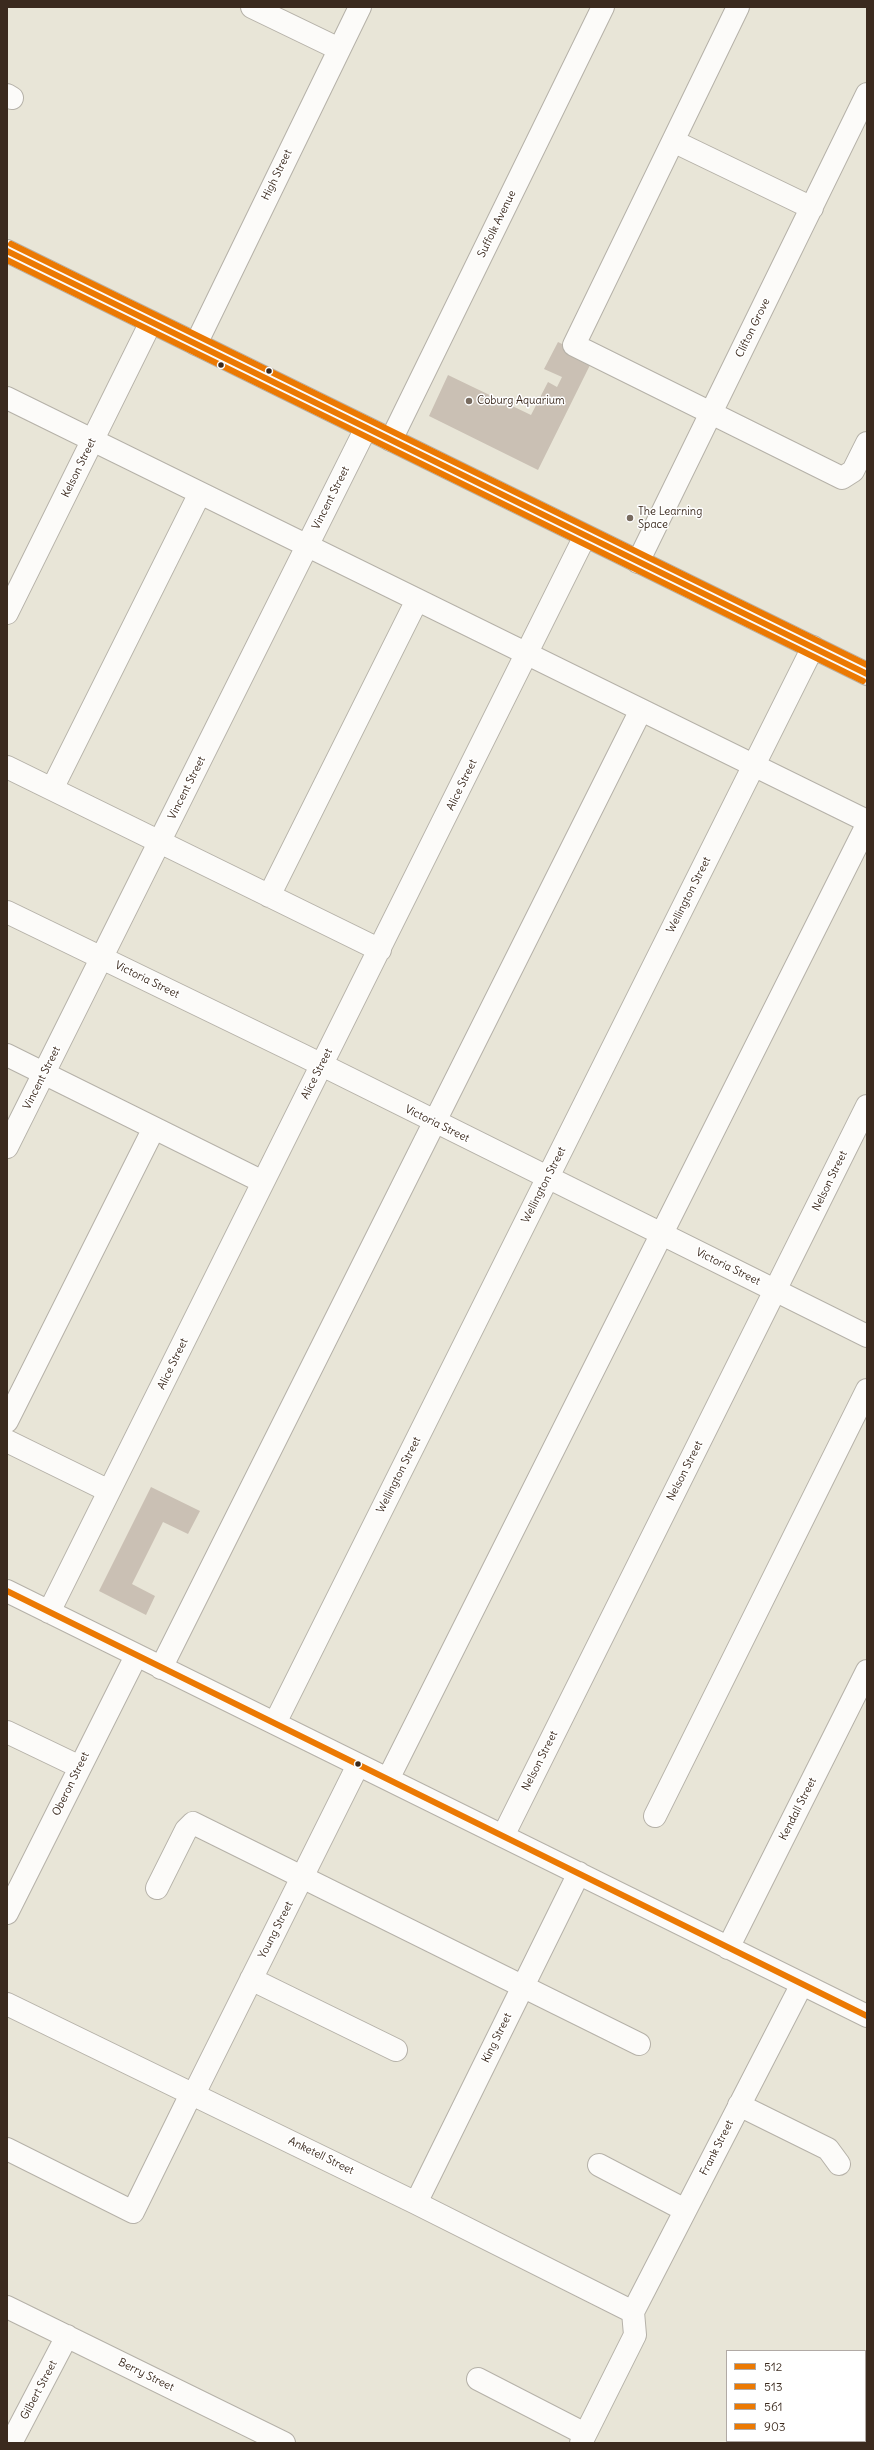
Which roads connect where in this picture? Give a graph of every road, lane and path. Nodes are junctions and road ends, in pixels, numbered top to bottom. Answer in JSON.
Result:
{"nodes":[{"id":1,"x":252,"y":7,"type":"edge"},
{"id":2,"x":360,"y":7,"type":"edge"},
{"id":3,"x":603,"y":7,"type":"edge"},
{"id":4,"x":738,"y":7,"type":"edge"},
{"id":5,"x":339,"y":49,"type":"junction"},
{"id":6,"x":867,"y":94,"type":"edge"},
{"id":7,"x":672,"y":141,"type":"junction"},
{"id":8,"x":812,"y":208,"type":"junction"},
{"id":9,"x":7,"y":252,"type":"edge"},
{"id":10,"x":151,"y":322,"type":"junction"},
{"id":11,"x":196,"y":344,"type":"junction"},
{"id":12,"x":7,"y":398,"type":"edge"},
{"id":13,"x":712,"y":413,"type":"junction"},
{"id":14,"x":366,"y":428,"type":"junction"},
{"id":15,"x":391,"y":440,"type":"junction"},
{"id":16,"x":92,"y":441,"type":"junction"},
{"id":17,"x":867,"y":443,"type":"edge"},
{"id":18,"x":860,"y":474,"type":"edge"},
{"id":19,"x":200,"y":493,"type":"junction"},
{"id":20,"x":585,"y":536,"type":"junction"},
{"id":21,"x":307,"y":546,"type":"junction"},
{"id":22,"x":638,"y":562,"type":"junction"},
{"id":23,"x":417,"y":600,"type":"junction"},
{"id":24,"x":7,"y":613,"type":"edge"},
{"id":25,"x":813,"y":647,"type":"junction"},
{"id":26,"x":527,"y":654,"type":"junction"},
{"id":27,"x":867,"y":674,"type":"edge"},
{"id":28,"x":641,"y":710,"type":"junction"},
{"id":29,"x":754,"y":766,"type":"junction"},
{"id":30,"x":7,"y":767,"type":"edge"},
{"id":31,"x":52,"y":789,"type":"junction"},
{"id":32,"x":867,"y":821,"type":"edge"},
{"id":33,"x":867,"y":825,"type":"edge"},
{"id":34,"x":160,"y":842,"type":"junction"},
{"id":35,"x":269,"y":896,"type":"junction"},
{"id":36,"x":7,"y":912,"type":"edge"},
{"id":37,"x":380,"y":950,"type":"junction"},
{"id":38,"x":102,"y":958,"type":"junction"},
{"id":39,"x":7,"y":1056,"type":"edge"},
{"id":40,"x":322,"y":1065,"type":"junction"},
{"id":41,"x":44,"y":1074,"type":"junction"},
{"id":42,"x":867,"y":1106,"type":"edge"},
{"id":43,"x":435,"y":1123,"type":"junction"},
{"id":44,"x":154,"y":1128,"type":"junction"},
{"id":45,"x":7,"y":1147,"type":"edge"},
{"id":46,"x":547,"y":1178,"type":"junction"},
{"id":47,"x":263,"y":1182,"type":"junction"},
{"id":48,"x":661,"y":1234,"type":"junction"},
{"id":49,"x":776,"y":1290,"type":"junction"},
{"id":50,"x":867,"y":1336,"type":"edge"},
{"id":51,"x":867,"y":1390,"type":"edge"},
{"id":52,"x":7,"y":1421,"type":"edge"},
{"id":53,"x":7,"y":1441,"type":"edge"},
{"id":54,"x":109,"y":1491,"type":"junction"},
{"id":55,"x":7,"y":1591,"type":"edge"},
{"id":56,"x":50,"y":1612,"type":"junction"},
{"id":57,"x":136,"y":1656,"type":"junction"},
{"id":58,"x":161,"y":1668,"type":"junction"},
{"id":59,"x":867,"y":1671,"type":"edge"},
{"id":60,"x":275,"y":1723,"type":"junction"},
{"id":61,"x":7,"y":1732,"type":"edge"},
{"id":62,"x":358,"y":1765,"type":"junction"},
{"id":63,"x":80,"y":1767,"type":"junction"},
{"id":64,"x":388,"y":1779,"type":"junction"},
{"id":65,"x":655,"y":1816,"type":"dead end"},
{"id":66,"x":503,"y":1836,"type":"junction"},
{"id":67,"x":579,"y":1874,"type":"junction"},
{"id":68,"x":303,"y":1878,"type":"junction"},
{"id":69,"x":157,"y":1888,"type":"dead end"},
{"id":70,"x":7,"y":1913,"type":"edge"},
{"id":71,"x":728,"y":1948,"type":"junction"},
{"id":72,"x":251,"y":1980,"type":"junction"},
{"id":73,"x":802,"y":1984,"type":"junction"},
{"id":74,"x":523,"y":1987,"type":"junction"},
{"id":75,"x":7,"y":2004,"type":"edge"},
{"id":76,"x":867,"y":2016,"type":"edge"},
{"id":77,"x":639,"y":2044,"type":"dead end"},
{"id":78,"x":396,"y":2050,"type":"dead end"},
{"id":79,"x":193,"y":2094,"type":"junction"},
{"id":80,"x":739,"y":2105,"type":"junction"},
{"id":81,"x":7,"y":2149,"type":"edge"},
{"id":82,"x":838,"y":2164,"type":"dead end"},
{"id":83,"x":599,"y":2165,"type":"dead end"},
{"id":84,"x":416,"y":2203,"type":"junction"},
{"id":85,"x":685,"y":2210,"type":"junction"},
{"id":86,"x":7,"y":2307,"type":"edge"},
{"id":87,"x":633,"y":2312,"type":"junction"},
{"id":88,"x":67,"y":2336,"type":"junction"},
{"id":89,"x":478,"y":2379,"type":"dead end"},
{"id":90,"x":583,"y":2439,"type":"edge"},
{"id":91,"x":11,"y":2443,"type":"edge"},
{"id":92,"x":284,"y":2443,"type":"edge"}],
"edges":[{"from":1,"to":5,"type":"main road"},
{"from":2,"to":5,"type":"main road","name":"High Street"},
{"from":3,"to":15,"type":"main road","name":"Suffolk Avenue"},
{"from":4,"to":7,"type":"main road"},
{"from":5,"to":11,"type":"main road","name":"High Street"},
{"from":6,"to":8,"type":"main road","name":"Clifton Grove"},
{"from":7,"to":8,"type":"main road"},
{"from":7,"to":13,"type":"main road"},
{"from":8,"to":13,"type":"main road","name":"Clifton Grove"},
{"from":9,"to":10,"type":"main road"},
{"from":10,"to":11,"type":"main road"},
{"from":10,"to":16,"type":"main road","name":"Kelson Street"},
{"from":11,"to":14,"type":"main road"},
{"from":12,"to":16,"type":"main road"},
{"from":13,"to":18,"type":"main road"},
{"from":13,"to":22,"type":"main road","name":"Clifton Grove"},
{"from":14,"to":15,"type":"main road"},
{"from":14,"to":21,"type":"main road","name":"Vincent Street"},
{"from":15,"to":20,"type":"main road"},
{"from":16,"to":19,"type":"main road"},
{"from":16,"to":24,"type":"main road","name":"Kelson Street"},
{"from":17,"to":18,"type":"main road"},
{"from":19,"to":21,"type":"main road"},
{"from":19,"to":31,"type":"main road"},
{"from":20,"to":22,"type":"main road"},
{"from":20,"to":26,"type":"main road","name":"Alice Street"},
{"from":21,"to":23,"type":"main road"},
{"from":21,"to":34,"type":"main road","name":"Vincent Street"},
{"from":22,"to":25,"type":"main road"},
{"from":23,"to":26,"type":"main road"},
{"from":23,"to":35,"type":"main road"},
{"from":25,"to":27,"type":"main road"},
{"from":25,"to":29,"type":"main road","name":"Wellington Street"},
{"from":26,"to":28,"type":"main road"},
{"from":26,"to":37,"type":"main road","name":"Alice Street"},
{"from":28,"to":29,"type":"main road"},
{"from":28,"to":43,"type":"main road"},
{"from":29,"to":32,"type":"main road"},
{"from":29,"to":46,"type":"main road","name":"Wellington Street"},
{"from":30,"to":31,"type":"main road"},
{"from":31,"to":34,"type":"main road"},
{"from":33,"to":48,"type":"main road"},
{"from":34,"to":35,"type":"main road"},
{"from":34,"to":38,"type":"main road","name":"Vincent Street"},
{"from":35,"to":37,"type":"main road"},
{"from":36,"to":38,"type":"main road","name":"Victoria Street"},
{"from":37,"to":40,"type":"main road","name":"Alice Street"},
{"from":38,"to":40,"type":"main road","name":"Victoria Street"},
{"from":38,"to":41,"type":"main road","name":"Vincent Street"},
{"from":39,"to":41,"type":"main road"},
{"from":40,"to":43,"type":"main road","name":"Victoria Street"},
{"from":40,"to":47,"type":"main road","name":"Alice Street"},
{"from":41,"to":44,"type":"main road"},
{"from":41,"to":45,"type":"main road","name":"Vincent Street"},
{"from":42,"to":49,"type":"main road","name":"Nelson Street"},
{"from":43,"to":46,"type":"main road","name":"Victoria Street"},
{"from":43,"to":58,"type":"main road"},
{"from":44,"to":47,"type":"main road"},
{"from":44,"to":52,"type":"main road"},
{"from":46,"to":48,"type":"main road","name":"Victoria Street"},
{"from":46,"to":60,"type":"main road","name":"Wellington Street"},
{"from":47,"to":54,"type":"main road","name":"Alice Street"},
{"from":48,"to":49,"type":"main road","name":"Victoria Street"},
{"from":48,"to":64,"type":"main road"},
{"from":49,"to":50,"type":"main road","name":"Victoria Street"},
{"from":49,"to":66,"type":"main road","name":"Nelson Street"},
{"from":51,"to":65,"type":"main road"},
{"from":53,"to":54,"type":"main road"},
{"from":54,"to":56,"type":"main road","name":"Alice Street"},
{"from":55,"to":56,"type":"main road"},
{"from":56,"to":57,"type":"main road"},
{"from":57,"to":58,"type":"main road"},
{"from":57,"to":63,"type":"main road","name":"Oberon Street"},
{"from":58,"to":60,"type":"main road"},
{"from":59,"to":71,"type":"main road","name":"Kendall Street"},
{"from":60,"to":62,"type":"main road"},
{"from":61,"to":63,"type":"main road"},
{"from":62,"to":64,"type":"main road"},
{"from":62,"to":68,"type":"main road","name":"Young Street"},
{"from":63,"to":70,"type":"main road","name":"Oberon Street"},
{"from":64,"to":66,"type":"main road"},
{"from":66,"to":67,"type":"main road"},
{"from":67,"to":71,"type":"main road"},
{"from":67,"to":74,"type":"main road","name":"King Street"},
{"from":68,"to":69,"type":"main road"},
{"from":68,"to":72,"type":"main road","name":"Young Street"},
{"from":68,"to":74,"type":"main road"},
{"from":71,"to":73,"type":"main road"},
{"from":72,"to":78,"type":"main road"},
{"from":72,"to":79,"type":"main road","name":"Young Street"},
{"from":73,"to":76,"type":"main road"},
{"from":73,"to":80,"type":"main road","name":"Frank Street"},
{"from":74,"to":77,"type":"main road"},
{"from":74,"to":84,"type":"main road","name":"King Street"},
{"from":75,"to":79,"type":"main road","name":"Anketell Street"},
{"from":79,"to":81,"type":"main road","name":"Young Street"},
{"from":79,"to":84,"type":"main road","name":"Anketell Street"},
{"from":80,"to":82,"type":"main road"},
{"from":80,"to":85,"type":"main road","name":"Frank Street"},
{"from":83,"to":85,"type":"main road"},
{"from":84,"to":87,"type":"main road","name":"Anketell Street"},
{"from":85,"to":87,"type":"main road","name":"Frank Street"},
{"from":86,"to":88,"type":"main road","name":"Berry Street"},
{"from":87,"to":90,"type":"main road"},
{"from":88,"to":91,"type":"main road","name":"Gilbert Street"},
{"from":88,"to":92,"type":"main road","name":"Berry Street"},
{"from":89,"to":90,"type":"main road"}]}
